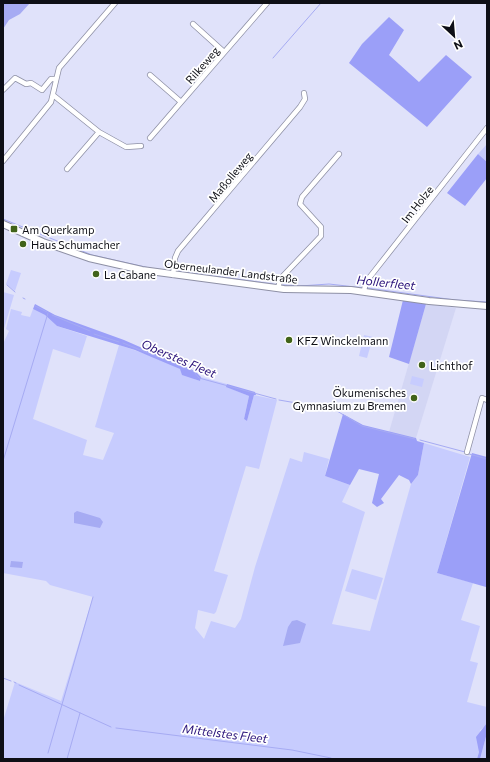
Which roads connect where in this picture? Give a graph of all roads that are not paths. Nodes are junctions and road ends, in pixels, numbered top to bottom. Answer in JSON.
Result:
{"nodes":[{"id":1,"x":115,"y":3,"type":"edge"},
{"id":2,"x":267,"y":3,"type":"edge"},
{"id":3,"x":193,"y":24,"type":"dead end"},
{"id":4,"x":224,"y":52,"type":"junction"},
{"id":5,"x":150,"y":75,"type":"dead end"},
{"id":6,"x":56,"y":79,"type":"junction"},
{"id":7,"x":3,"y":90,"type":"edge"},
{"id":8,"x":304,"y":93,"type":"dead end"},
{"id":9,"x":53,"y":95,"type":"junction"},
{"id":10,"x":181,"y":102,"type":"junction"},
{"id":11,"x":487,"y":128,"type":"edge"},
{"id":12,"x":99,"y":132,"type":"junction"},
{"id":13,"x":150,"y":138,"type":"dead end"},
{"id":14,"x":141,"y":146,"type":"dead end"},
{"id":15,"x":339,"y":154,"type":"dead end"},
{"id":16,"x":3,"y":161,"type":"edge"},
{"id":17,"x":68,"y":169,"type":"dead end"},
{"id":18,"x":3,"y":224,"type":"edge"},
{"id":19,"x":172,"y":275,"type":"junction"},
{"id":20,"x":278,"y":288,"type":"junction"},
{"id":21,"x":364,"y":289,"type":"junction"},
{"id":22,"x":487,"y":306,"type":"edge"},
{"id":23,"x":487,"y":400,"type":"edge"},
{"id":24,"x":467,"y":452,"type":"dead end"}],
"edges":[{"from":1,"to":6,"type":"street"},
{"from":2,"to":4,"type":"street","name":"Rilkeweg"},
{"from":3,"to":4,"type":"street"},
{"from":4,"to":10,"type":"street","name":"Rilkeweg"},
{"from":5,"to":10,"type":"street"},
{"from":6,"to":7,"type":"street"},
{"from":6,"to":9,"type":"street"},
{"from":8,"to":19,"type":"street","name":"Maßolleweg"},
{"from":9,"to":12,"type":"street"},
{"from":9,"to":16,"type":"street"},
{"from":10,"to":13,"type":"street","name":"Rilkeweg"},
{"from":11,"to":21,"type":"street","name":"Im Holze"},
{"from":12,"to":14,"type":"street"},
{"from":12,"to":17,"type":"street"},
{"from":15,"to":20,"type":"street"},
{"from":18,"to":19,"type":"street","name":"Oberneulander Landstraße"},
{"from":19,"to":20,"type":"street","name":"Oberneulander Landstraße"},
{"from":20,"to":21,"type":"street","name":"Oberneulander Landstraße"},
{"from":21,"to":22,"type":"street","name":"Oberneulander Landstraße"},
{"from":23,"to":24,"type":"street"}]}
